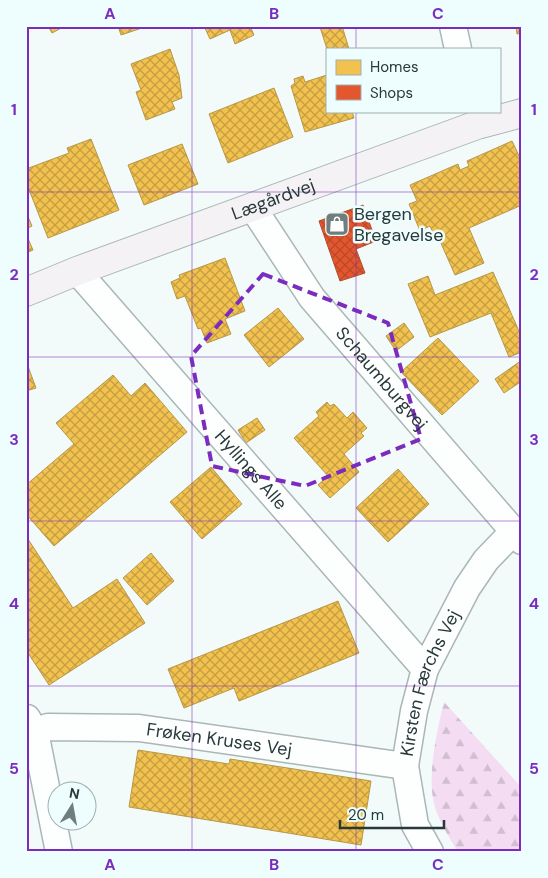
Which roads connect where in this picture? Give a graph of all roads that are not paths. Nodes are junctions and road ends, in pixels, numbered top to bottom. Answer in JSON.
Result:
{"nodes":[{"id":1,"x":453,"y":26,"type":"edge"},
{"id":2,"x":458,"y":48,"type":"edge"},
{"id":3,"x":522,"y":113,"type":"edge"},
{"id":4,"x":475,"y":118,"type":"edge"},
{"id":5,"x":253,"y":208,"type":"junction"},
{"id":6,"x":76,"y":271,"type":"junction"},
{"id":7,"x":26,"y":292,"type":"edge"},
{"id":8,"x":517,"y":537,"type":"edge"},
{"id":9,"x":425,"y":669,"type":"junction"},
{"id":10,"x":31,"y":725,"type":"edge"},
{"id":11,"x":405,"y":766,"type":"junction"},
{"id":12,"x":59,"y":852,"type":"edge"},
{"id":13,"x":430,"y":852,"type":"edge"}],
"edges":[{"from":1,"to":2,"type":"street"},
{"from":3,"to":4,"type":"street","name":"Lægårdvej"},
{"from":4,"to":5,"type":"street","name":"Lægårdvej"},
{"from":5,"to":6,"type":"street","name":"Lægårdvej"},
{"from":5,"to":8,"type":"street","name":"Schaumburgvej"},
{"from":6,"to":7,"type":"street","name":"Lægårdvej"},
{"from":6,"to":9,"type":"street","name":"Hyllings Alle"},
{"from":8,"to":9,"type":"street","name":"Kirsten Færchs Vej"},
{"from":9,"to":11,"type":"street","name":"Kirsten Færchs Vej"},
{"from":10,"to":11,"type":"street","name":"Frøken Kruses Vej"},
{"from":10,"to":12,"type":"street","name":"Frøken Kruses Vej"},
{"from":11,"to":13,"type":"street","name":"Kirsten Færchs Vej"}]}
